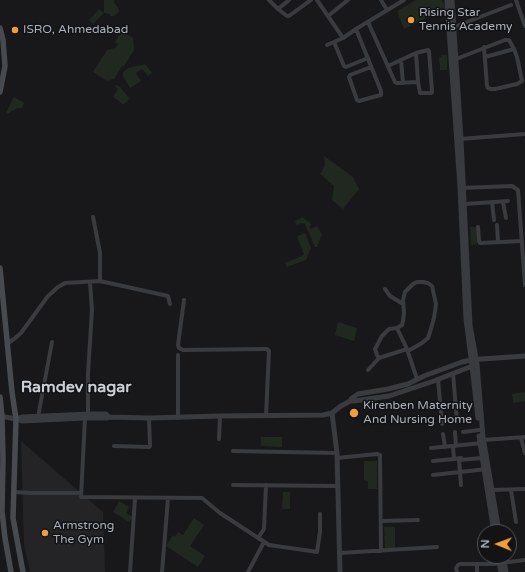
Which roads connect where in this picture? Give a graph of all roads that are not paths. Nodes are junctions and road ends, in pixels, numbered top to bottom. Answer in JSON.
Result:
{"nodes":[{"id":1,"x":269,"y":0,"type":"edge"},
{"id":2,"x":289,"y":0,"type":"edge"},
{"id":3,"x":311,"y":0,"type":"edge"},
{"id":4,"x":317,"y":0,"type":"edge"},
{"id":5,"x":348,"y":0,"type":"edge"},
{"id":6,"x":381,"y":0,"type":"edge"},
{"id":7,"x":404,"y":0,"type":"edge"},
{"id":8,"x":447,"y":0,"type":"edge"},
{"id":9,"x":452,"y":0,"type":"edge"},
{"id":10,"x":516,"y":0,"type":"edge"},
{"id":11,"x":511,"y":5,"type":"dead end"},
{"id":12,"x":278,"y":9,"type":"junction"},
{"id":13,"x":387,"y":10,"type":"junction"},
{"id":14,"x":328,"y":16,"type":"junction"},
{"id":15,"x":368,"y":22,"type":"junction"},
{"id":16,"x":525,"y":26,"type":"edge"},
{"id":17,"x":454,"y":27,"type":"junction"},
{"id":18,"x":0,"y":28,"type":"edge"},
{"id":19,"x":356,"y":29,"type":"junction"},
{"id":20,"x":343,"y":38,"type":"junction"},
{"id":21,"x":334,"y":42,"type":"junction"},
{"id":22,"x":327,"y":45,"type":"dead end"},
{"id":23,"x":484,"y":47,"type":"junction"},
{"id":24,"x":514,"y":49,"type":"junction"},
{"id":25,"x":416,"y":52,"type":"junction"},
{"id":26,"x":485,"y":57,"type":"junction"},
{"id":27,"x":368,"y":58,"type":"junction"},
{"id":28,"x":456,"y":59,"type":"junction"},
{"id":29,"x":401,"y":60,"type":"junction"},
{"id":30,"x":388,"y":66,"type":"junction"},
{"id":31,"x":372,"y":67,"type":"junction"},
{"id":32,"x":403,"y":82,"type":"junction"},
{"id":33,"x":418,"y":82,"type":"junction"},
{"id":34,"x":0,"y":92,"type":"edge"},
{"id":35,"x":525,"y":134,"type":"edge"},
{"id":36,"x":459,"y":139,"type":"junction"},
{"id":37,"x":462,"y":188,"type":"junction"},
{"id":38,"x":492,"y":202,"type":"junction"},
{"id":39,"x":465,"y":204,"type":"junction"},
{"id":40,"x":93,"y":217,"type":"dead end"},
{"id":41,"x":506,"y":218,"type":"dead end"},
{"id":42,"x":494,"y":220,"type":"dead end"},
{"id":43,"x":497,"y":225,"type":"dead end"},
{"id":44,"x":478,"y":227,"type":"dead end"},
{"id":45,"x":522,"y":241,"type":"junction"},
{"id":46,"x":498,"y":242,"type":"junction"},
{"id":47,"x":524,"y":252,"type":"edge"},
{"id":48,"x":0,"y":268,"type":"edge"},
{"id":49,"x":525,"y":278,"type":"edge"},
{"id":50,"x":100,"y":281,"type":"junction"},
{"id":51,"x":90,"y":282,"type":"junction"},
{"id":52,"x":525,"y":285,"type":"edge"},
{"id":53,"x":385,"y":290,"type":"dead end"},
{"id":54,"x":184,"y":300,"type":"dead end"},
{"id":55,"x":170,"y":304,"type":"dead end"},
{"id":56,"x":403,"y":304,"type":"junction"},
{"id":57,"x":397,"y":328,"type":"junction"},
{"id":58,"x":52,"y":342,"type":"dead end"},
{"id":59,"x":8,"y":343,"type":"junction"},
{"id":60,"x":407,"y":350,"type":"junction"},
{"id":61,"x":178,"y":355,"type":"dead end"},
{"id":62,"x":525,"y":356,"type":"edge"},
{"id":63,"x":379,"y":358,"type":"junction"},
{"id":64,"x":476,"y":362,"type":"junction"},
{"id":65,"x":368,"y":370,"type":"dead end"},
{"id":66,"x":452,"y":373,"type":"junction"},
{"id":67,"x":417,"y":379,"type":"junction"},
{"id":68,"x":438,"y":379,"type":"junction"},
{"id":69,"x":0,"y":397,"type":"edge"},
{"id":70,"x":350,"y":401,"type":"junction"},
{"id":71,"x":332,"y":413,"type":"junction"},
{"id":72,"x":1,"y":416,"type":"edge"},
{"id":73,"x":86,"y":416,"type":"junction"},
{"id":74,"x":220,"y":416,"type":"junction"},
{"id":75,"x":266,"y":416,"type":"junction"},
{"id":76,"x":38,"y":417,"type":"junction"},
{"id":77,"x":149,"y":418,"type":"junction"},
{"id":78,"x":178,"y":418,"type":"junction"},
{"id":79,"x":16,"y":419,"type":"junction"},
{"id":80,"x":457,"y":422,"type":"dead end"},
{"id":81,"x":442,"y":424,"type":"dead end"},
{"id":82,"x":479,"y":430,"type":"junction"},
{"id":83,"x":455,"y":432,"type":"dead end"},
{"id":84,"x":462,"y":432,"type":"dead end"},
{"id":85,"x":443,"y":434,"type":"dead end"},
{"id":86,"x":523,"y":438,"type":"edge"},
{"id":87,"x":219,"y":439,"type":"dead end"},
{"id":88,"x":482,"y":442,"type":"junction"},
{"id":89,"x":114,"y":446,"type":"dead end"},
{"id":90,"x":455,"y":446,"type":"junction"},
{"id":91,"x":445,"y":447,"type":"junction"},
{"id":92,"x":431,"y":448,"type":"dead end"},
{"id":93,"x":233,"y":451,"type":"dead end"},
{"id":94,"x":525,"y":453,"type":"edge"},
{"id":95,"x":337,"y":456,"type":"junction"},
{"id":96,"x":482,"y":457,"type":"junction"},
{"id":97,"x":454,"y":459,"type":"junction"},
{"id":98,"x":433,"y":461,"type":"dead end"},
{"id":99,"x":486,"y":469,"type":"junction"},
{"id":100,"x":460,"y":472,"type":"junction"},
{"id":101,"x":433,"y":475,"type":"dead end"},
{"id":102,"x":233,"y":485,"type":"dead end"},
{"id":103,"x":266,"y":485,"type":"junction"},
{"id":104,"x":461,"y":485,"type":"dead end"},
{"id":105,"x":338,"y":486,"type":"junction"},
{"id":106,"x":525,"y":489,"type":"edge"},
{"id":107,"x":492,"y":490,"type":"junction"},
{"id":108,"x":511,"y":490,"type":"junction"},
{"id":109,"x":14,"y":492,"type":"junction"},
{"id":110,"x":81,"y":493,"type":"junction"},
{"id":111,"x":135,"y":498,"type":"junction"},
{"id":112,"x":168,"y":498,"type":"junction"},
{"id":113,"x":320,"y":514,"type":"dead end"},
{"id":114,"x":418,"y":520,"type":"dead end"},
{"id":115,"x":381,"y":521,"type":"junction"},
{"id":116,"x":516,"y":522,"type":"dead end"},
{"id":117,"x":493,"y":524,"type":"edge"},
{"id":118,"x":498,"y":524,"type":"edge"},
{"id":119,"x":258,"y":538,"type":"junction"},
{"id":120,"x":264,"y":542,"type":"junction"},
{"id":121,"x":437,"y":547,"type":"dead end"},
{"id":122,"x":381,"y":551,"type":"junction"},
{"id":123,"x":340,"y":553,"type":"junction"},
{"id":124,"x":477,"y":564,"type":"joint"},
{"id":125,"x":502,"y":564,"type":"joint"},
{"id":126,"x":11,"y":572,"type":"edge"},
{"id":127,"x":23,"y":572,"type":"edge"},
{"id":128,"x":130,"y":572,"type":"edge"},
{"id":129,"x":162,"y":572,"type":"edge"},
{"id":130,"x":248,"y":572,"type":"edge"},
{"id":131,"x":340,"y":572,"type":"edge"},
{"id":132,"x":457,"y":572,"type":"edge"},
{"id":133,"x":477,"y":572,"type":"edge"},
{"id":134,"x":501,"y":572,"type":"edge"},
{"id":135,"x":506,"y":572,"type":"edge"}],
"edges":[{"from":1,"to":12,"type":"street"},
{"from":2,"to":12,"type":"street"},
{"from":3,"to":12,"type":"street"},
{"from":4,"to":14,"type":"street"},
{"from":5,"to":14,"type":"street"},
{"from":6,"to":13,"type":"street"},
{"from":7,"to":13,"type":"street"},
{"from":8,"to":36,"type":"street"},
{"from":9,"to":17,"type":"street"},
{"from":10,"to":16,"type":"street"},
{"from":11,"to":17,"type":"street"},
{"from":13,"to":15,"type":"street"},
{"from":14,"to":20,"type":"street"},
{"from":15,"to":19,"type":"street"},
{"from":15,"to":30,"type":"street"},
{"from":17,"to":28,"type":"street"},
{"from":18,"to":34,"type":"main road"},
{"from":19,"to":20,"type":"street"},
{"from":19,"to":27,"type":"street"},
{"from":20,"to":21,"type":"street"},
{"from":21,"to":22,"type":"street"},
{"from":21,"to":27,"type":"street"},
{"from":23,"to":24,"type":"street"},
{"from":23,"to":26,"type":"street"},
{"from":23,"to":28,"type":"street"},
{"from":24,"to":26,"type":"street"},
{"from":24,"to":26,"type":"street"},
{"from":25,"to":29,"type":"street"},
{"from":25,"to":33,"type":"street"},
{"from":25,"to":33,"type":"street"},
{"from":27,"to":31,"type":"street"},
{"from":28,"to":36,"type":"street"},
{"from":29,"to":30,"type":"street"},
{"from":29,"to":32,"type":"street"},
{"from":30,"to":32,"type":"street"},
{"from":31,"to":31,"type":"street"},
{"from":32,"to":33,"type":"street"},
{"from":35,"to":36,"type":"street"},
{"from":36,"to":37,"type":"street"},
{"from":37,"to":39,"type":"street"},
{"from":37,"to":45,"type":"street"},
{"from":37,"to":64,"type":"street"},
{"from":38,"to":39,"type":"street"},
{"from":38,"to":41,"type":"street"},
{"from":38,"to":42,"type":"street"},
{"from":39,"to":64,"type":"street"},
{"from":40,"to":50,"type":"street"},
{"from":43,"to":46,"type":"street"},
{"from":44,"to":46,"type":"street"},
{"from":45,"to":46,"type":"street"},
{"from":45,"to":47,"type":"street"},
{"from":47,"to":49,"type":"street"},
{"from":48,"to":59,"type":"main road"},
{"from":49,"to":52,"type":"street"},
{"from":50,"to":51,"type":"street"},
{"from":50,"to":55,"type":"street"},
{"from":51,"to":59,"type":"street"},
{"from":51,"to":73,"type":"street"},
{"from":53,"to":56,"type":"street"},
{"from":54,"to":75,"type":"street"},
{"from":56,"to":57,"type":"street"},
{"from":56,"to":60,"type":"street"},
{"from":57,"to":60,"type":"street"},
{"from":57,"to":63,"type":"street"},
{"from":58,"to":76,"type":"street"},
{"from":59,"to":79,"type":"main road"},
{"from":60,"to":63,"type":"street"},
{"from":60,"to":67,"type":"street"},
{"from":61,"to":78,"type":"street"},
{"from":62,"to":64,"type":"street"},
{"from":63,"to":65,"type":"street"},
{"from":64,"to":66,"type":"street"},
{"from":64,"to":67,"type":"street"},
{"from":64,"to":82,"type":"street"},
{"from":64,"to":88,"type":"street"},
{"from":66,"to":68,"type":"street"},
{"from":66,"to":80,"type":"street"},
{"from":67,"to":70,"type":"street"},
{"from":68,"to":70,"type":"street"},
{"from":68,"to":81,"type":"street"},
{"from":69,"to":72,"type":"main road"},
{"from":70,"to":71,"type":"street"},
{"from":71,"to":75,"type":"street"},
{"from":71,"to":95,"type":"street"},
{"from":72,"to":79,"type":"street"},
{"from":72,"to":126,"type":"main road"},
{"from":73,"to":76,"type":"street"},
{"from":73,"to":77,"type":"street"},
{"from":73,"to":79,"type":"street"},
{"from":73,"to":110,"type":"street"},
{"from":74,"to":75,"type":"street"},
{"from":74,"to":78,"type":"street"},
{"from":74,"to":87,"type":"street"},
{"from":76,"to":79,"type":"street"},
{"from":77,"to":78,"type":"street"},
{"from":77,"to":89,"type":"street"},
{"from":79,"to":109,"type":"main road"},
{"from":82,"to":84,"type":"street"},
{"from":82,"to":88,"type":"street"},
{"from":83,"to":90,"type":"street"},
{"from":85,"to":91,"type":"street"},
{"from":86,"to":88,"type":"street"},
{"from":86,"to":94,"type":"street"},
{"from":88,"to":90,"type":"street"},
{"from":88,"to":96,"type":"street"},
{"from":88,"to":99,"type":"street"},
{"from":90,"to":91,"type":"street"},
{"from":90,"to":97,"type":"street"},
{"from":91,"to":92,"type":"street"},
{"from":93,"to":95,"type":"street"},
{"from":95,"to":105,"type":"street"},
{"from":95,"to":115,"type":"street"},
{"from":96,"to":97,"type":"street"},
{"from":96,"to":99,"type":"street"},
{"from":96,"to":100,"type":"street"},
{"from":97,"to":98,"type":"street"},
{"from":99,"to":100,"type":"street"},
{"from":99,"to":107,"type":"street"},
{"from":99,"to":117,"type":"street"},
{"from":100,"to":101,"type":"street"},
{"from":100,"to":104,"type":"street"},
{"from":102,"to":103,"type":"street"},
{"from":103,"to":105,"type":"street"},
{"from":103,"to":119,"type":"street"},
{"from":105,"to":123,"type":"street"},
{"from":106,"to":108,"type":"street"},
{"from":107,"to":108,"type":"street"},
{"from":107,"to":118,"type":"street"},
{"from":108,"to":116,"type":"street"},
{"from":109,"to":110,"type":"street"},
{"from":109,"to":127,"type":"main road"},
{"from":110,"to":111,"type":"street"},
{"from":111,"to":112,"type":"street"},
{"from":111,"to":128,"type":"street"},
{"from":112,"to":119,"type":"street"},
{"from":112,"to":129,"type":"street"},
{"from":113,"to":120,"type":"street"},
{"from":114,"to":115,"type":"street"},
{"from":115,"to":122,"type":"street"},
{"from":119,"to":120,"type":"street"},
{"from":120,"to":130,"type":"street"},
{"from":121,"to":122,"type":"street"},
{"from":122,"to":123,"type":"street"},
{"from":123,"to":131,"type":"street"},
{"from":124,"to":132,"type":"street"},
{"from":124,"to":133,"type":"street"},
{"from":125,"to":134,"type":"street"},
{"from":125,"to":135,"type":"street"}]}
